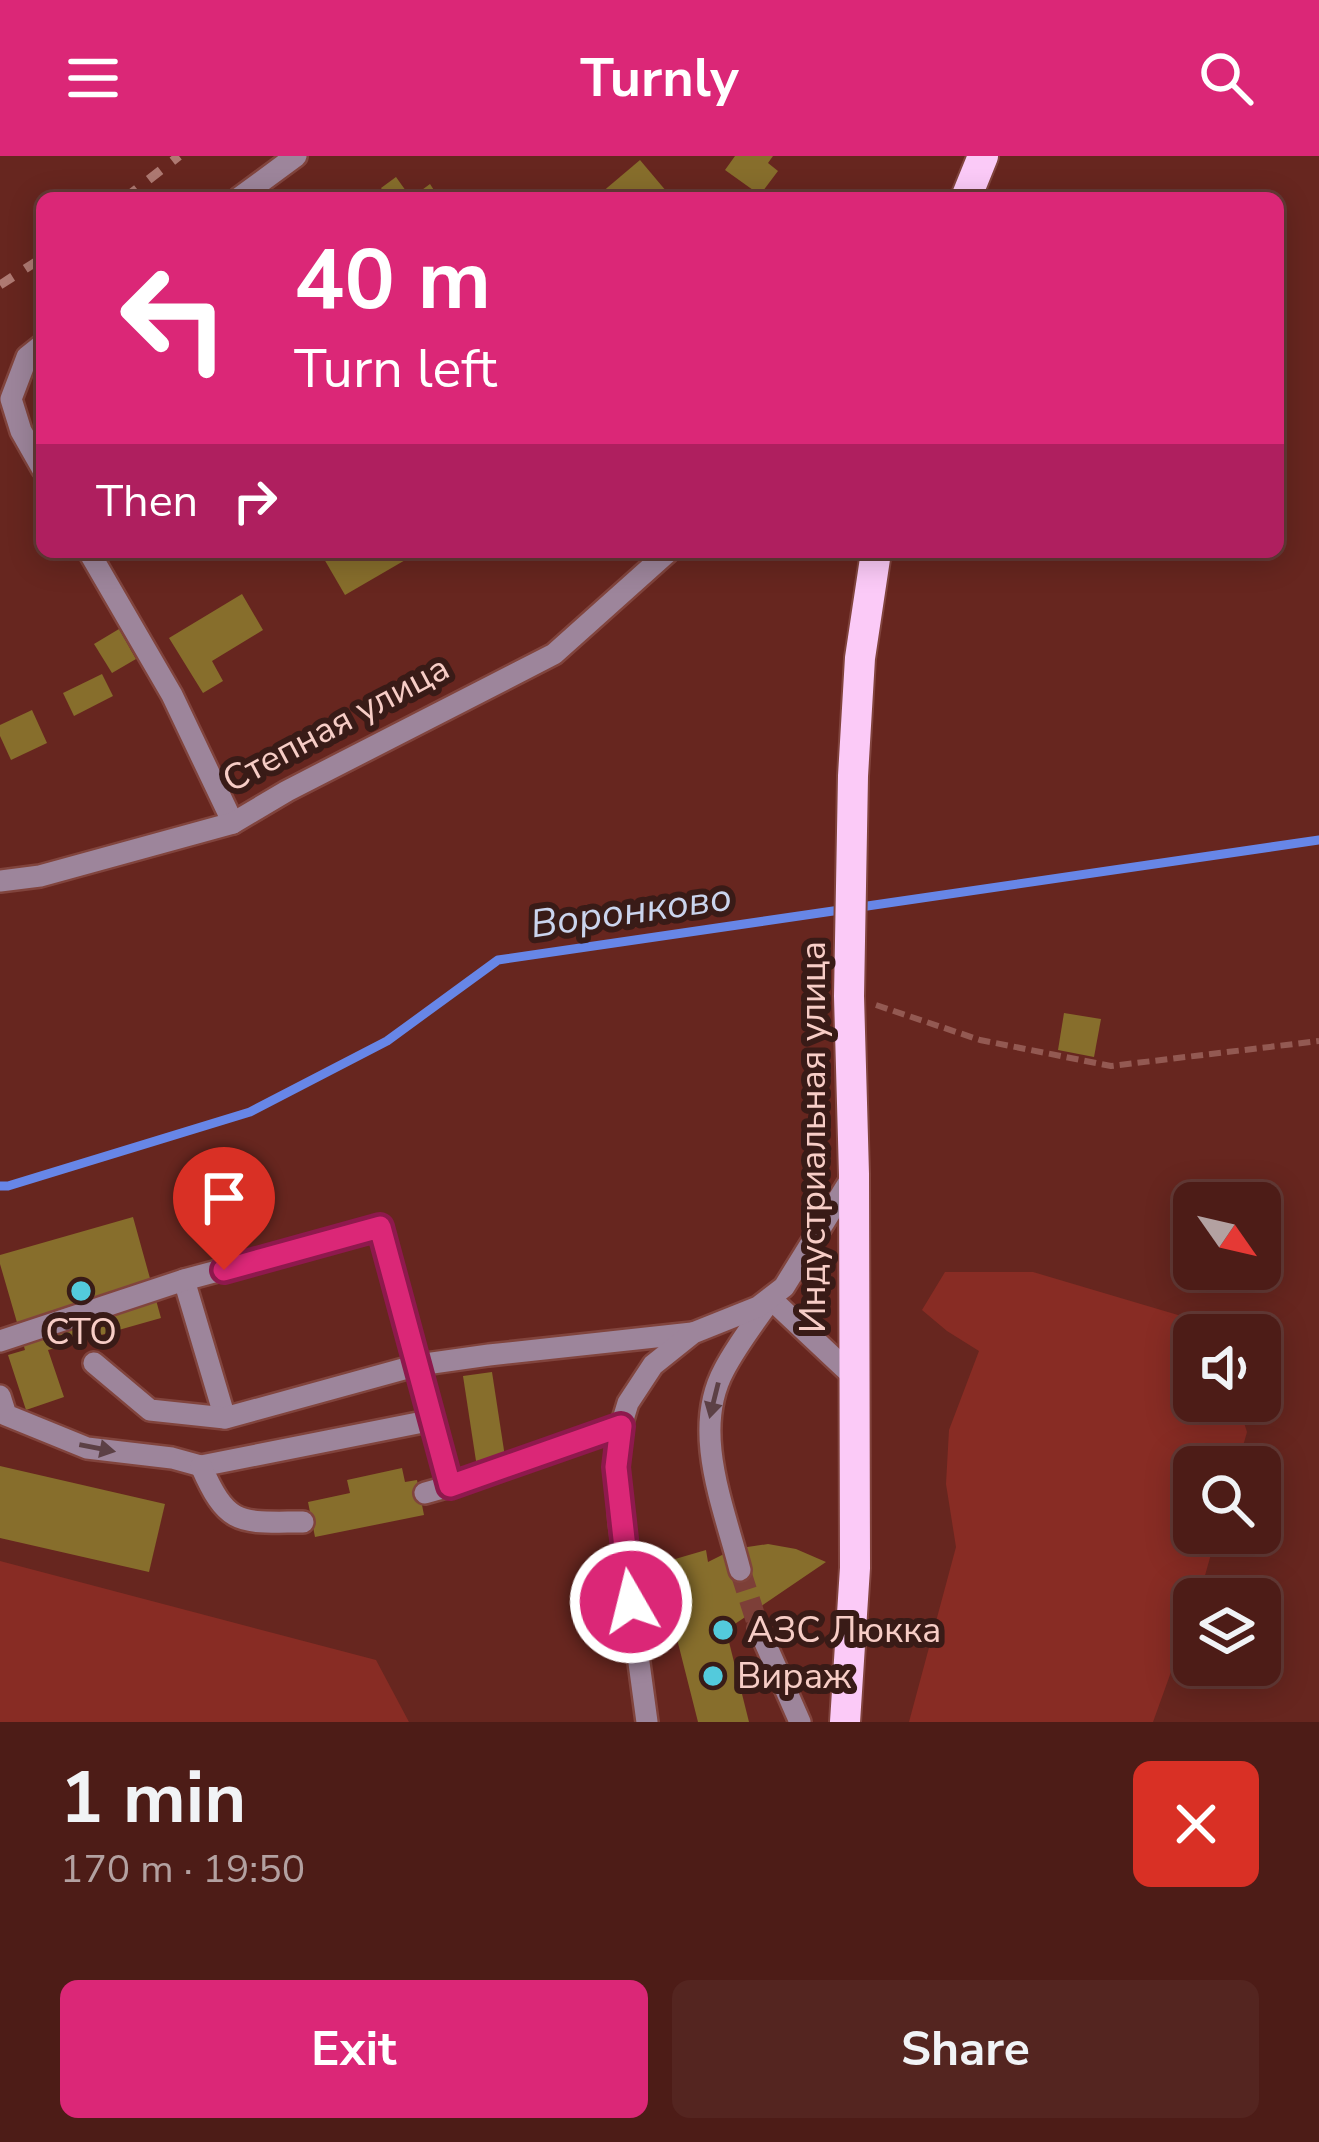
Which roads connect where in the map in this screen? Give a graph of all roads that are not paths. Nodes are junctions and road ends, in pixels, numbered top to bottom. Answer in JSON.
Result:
{"nodes":[{"id":1,"x":296,"y":156,"type":"edge"},
{"id":2,"x":983,"y":156,"type":"edge"},
{"id":3,"x":247,"y":192,"type":"edge"},
{"id":4,"x":968,"y":192,"type":"edge"},
{"id":5,"x":36,"y":350,"type":"edge"},
{"id":6,"x":36,"y":457,"type":"edge"},
{"id":7,"x":92,"y":558,"type":"edge"},
{"id":8,"x":661,"y":558,"type":"edge"},
{"id":9,"x":875,"y":558,"type":"edge"},
{"id":10,"x":233,"y":824,"type":"junction"},
{"id":11,"x":0,"y":881,"type":"edge"},
{"id":12,"x":854,"y":1174,"type":"junction"},
{"id":13,"x":184,"y":1280,"type":"junction"},
{"id":14,"x":771,"y":1300,"type":"junction"},
{"id":15,"x":693,"y":1333,"type":"junction"},
{"id":16,"x":0,"y":1341,"type":"edge"},
{"id":17,"x":94,"y":1363,"type":"dead end"},
{"id":18,"x":418,"y":1366,"type":"junction"},
{"id":19,"x":853,"y":1376,"type":"junction"},
{"id":20,"x":0,"y":1396,"type":"edge"},
{"id":21,"x":225,"y":1418,"type":"junction"},
{"id":22,"x":433,"y":1420,"type":"junction"},
{"id":23,"x":621,"y":1426,"type":"junction"},
{"id":24,"x":201,"y":1466,"type":"junction"},
{"id":25,"x":450,"y":1486,"type":"junction"},
{"id":26,"x":425,"y":1493,"type":"dead end"},
{"id":27,"x":303,"y":1522,"type":"dead end"},
{"id":28,"x":740,"y":1570,"type":"tunnel mouth"},
{"id":29,"x":759,"y":1629,"type":"tunnel mouth"},
{"id":30,"x":647,"y":1722,"type":"edge"},
{"id":31,"x":800,"y":1722,"type":"edge"},
{"id":32,"x":845,"y":1722,"type":"edge"}],
"edges":[{"from":1,"to":3,"type":"street"},
{"from":2,"to":4,"type":"main road"},
{"from":5,"to":6,"type":"street"},
{"from":7,"to":10,"type":"street"},
{"from":8,"to":10,"type":"street","name":"Степная улица"},
{"from":9,"to":12,"type":"main road","name":"Индустриальная улица"},
{"from":10,"to":11,"type":"street","name":"Степная улица"},
{"from":12,"to":14,"type":"street"},
{"from":12,"to":19,"type":"main road","name":"Индустриальная улица"},
{"from":13,"to":16,"type":"street"},
{"from":13,"to":18,"type":"street"},
{"from":13,"to":21,"type":"street"},
{"from":14,"to":15,"type":"street"},
{"from":14,"to":19,"type":"street"},
{"from":14,"to":28,"type":"street","one_way":true},
{"from":15,"to":18,"type":"street"},
{"from":15,"to":23,"type":"street"},
{"from":17,"to":21,"type":"street"},
{"from":18,"to":21,"type":"street"},
{"from":18,"to":22,"type":"street"},
{"from":19,"to":32,"type":"main road","name":"Индустриальная улица"},
{"from":20,"to":24,"type":"street","one_way":true},
{"from":22,"to":24,"type":"street"},
{"from":22,"to":25,"type":"street"},
{"from":23,"to":25,"type":"street"},
{"from":23,"to":30,"type":"street"},
{"from":24,"to":27,"type":"street"},
{"from":25,"to":26,"type":"street"},
{"from":29,"to":31,"type":"street"}]}
